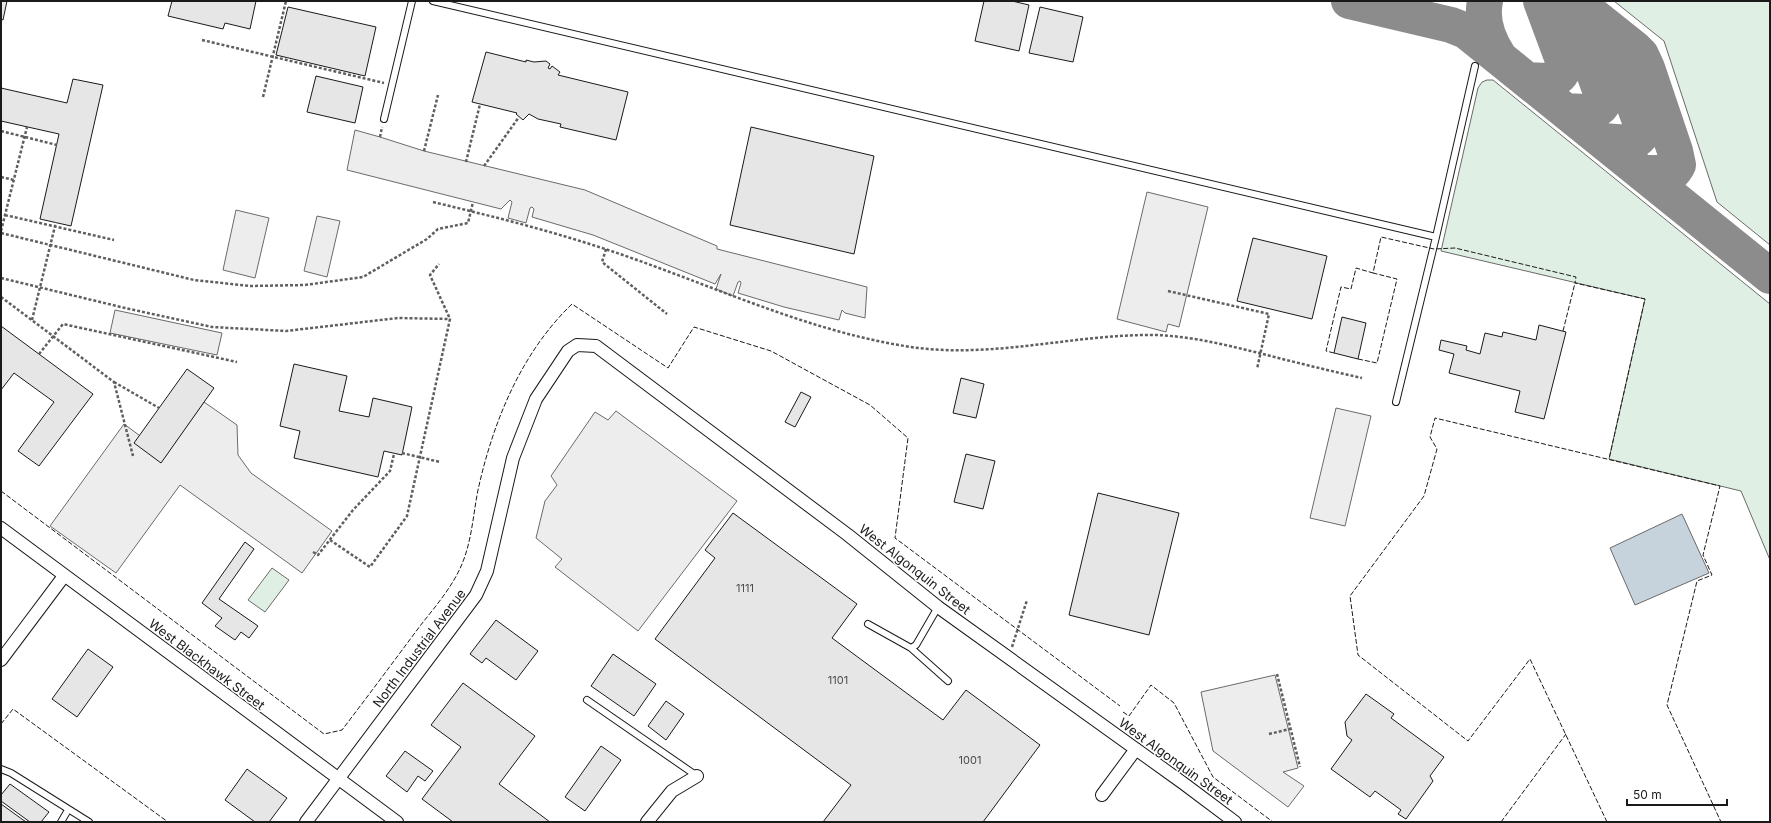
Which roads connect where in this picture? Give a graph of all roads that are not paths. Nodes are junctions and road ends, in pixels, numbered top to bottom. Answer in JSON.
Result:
{"nodes":[{"id":1,"x":412,"y":1,"type":"edge"},
{"id":2,"x":433,"y":1,"type":"edge"},
{"id":3,"x":1475,"y":66,"type":"dead end"},
{"id":4,"x":384,"y":119,"type":"dead end"},
{"id":5,"x":1436,"y":237,"type":"junction"},
{"id":6,"x":577,"y":345,"type":"joint"},
{"id":7,"x":1396,"y":402,"type":"dead end"},
{"id":8,"x":1,"y":528,"type":"edge"},
{"id":9,"x":64,"y":576,"type":"junction"},
{"id":10,"x":938,"y":607,"type":"junction"},
{"id":11,"x":868,"y":624,"type":"dead end"},
{"id":12,"x":911,"y":648,"type":"junction"},
{"id":13,"x":1,"y":660,"type":"edge"},
{"id":14,"x":948,"y":681,"type":"dead end"},
{"id":15,"x":588,"y":700,"type":"dead end"},
{"id":16,"x":1136,"y":749,"type":"junction"},
{"id":17,"x":1,"y":769,"type":"edge"},
{"id":18,"x":697,"y":776,"type":"joint"},
{"id":19,"x":338,"y":779,"type":"junction"},
{"id":20,"x":1102,"y":795,"type":"dead end"},
{"id":21,"x":68,"y":810,"type":"junction"},
{"id":22,"x":61,"y":822,"type":"edge"},
{"id":23,"x":89,"y":822,"type":"edge"},
{"id":24,"x":306,"y":822,"type":"edge"},
{"id":25,"x":397,"y":822,"type":"edge"},
{"id":26,"x":647,"y":822,"type":"edge"},
{"id":27,"x":1235,"y":822,"type":"edge"}],
"edges":[{"from":1,"to":4,"type":"lane"},
{"from":2,"to":5,"type":"lane"},
{"from":3,"to":5,"type":"lane"},
{"from":5,"to":7,"type":"lane"},
{"from":6,"to":10,"type":"street","name":"West Algonquin Street"},
{"from":6,"to":19,"type":"street","name":"North Industrial Avenue"},
{"from":8,"to":9,"type":"street","name":"West Blackhawk Street"},
{"from":9,"to":13,"type":"street"},
{"from":9,"to":19,"type":"street","name":"West Blackhawk Street"},
{"from":10,"to":12,"type":"lane"},
{"from":10,"to":16,"type":"street","name":"West Algonquin Street"},
{"from":11,"to":12,"type":"lane"},
{"from":12,"to":14,"type":"lane"},
{"from":15,"to":18,"type":"lane"},
{"from":16,"to":20,"type":"street"},
{"from":16,"to":27,"type":"street","name":"West Algonquin Street"},
{"from":17,"to":21,"type":"lane"},
{"from":18,"to":26,"type":"street"},
{"from":19,"to":24,"type":"street","name":"North Industrial Avenue"},
{"from":19,"to":25,"type":"street","name":"West Blackhawk Street"},
{"from":21,"to":22,"type":"lane"},
{"from":21,"to":23,"type":"lane"}]}
